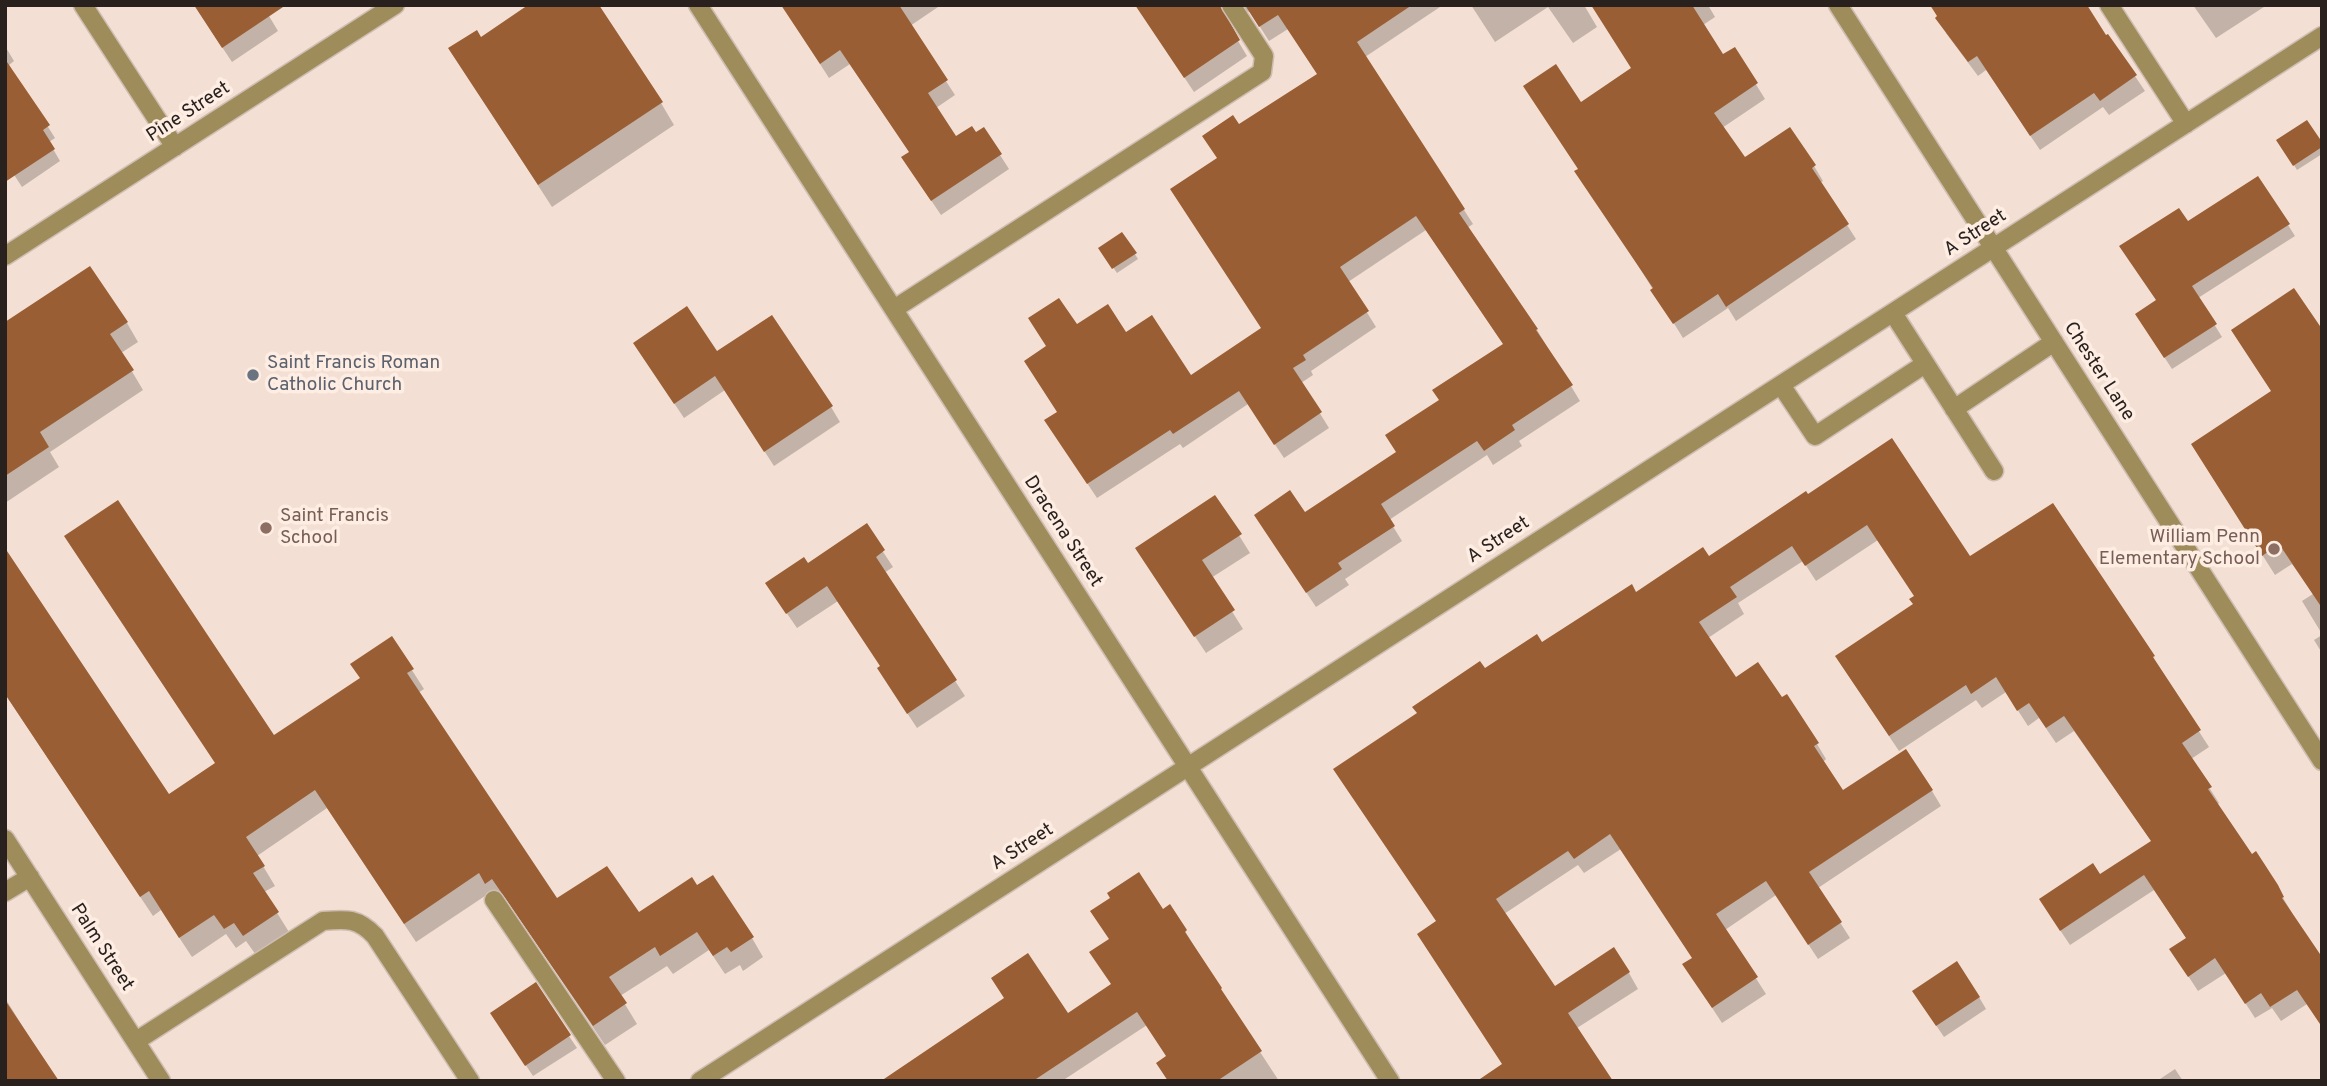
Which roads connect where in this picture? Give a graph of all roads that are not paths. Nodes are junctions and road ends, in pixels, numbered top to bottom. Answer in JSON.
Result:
{"nodes":[{"id":1,"x":83,"y":5,"type":"edge"},
{"id":2,"x":395,"y":5,"type":"edge"},
{"id":3,"x":698,"y":5,"type":"edge"},
{"id":4,"x":1231,"y":5,"type":"edge"},
{"id":5,"x":1838,"y":5,"type":"edge"},
{"id":6,"x":2109,"y":5,"type":"edge"},
{"id":7,"x":2322,"y":36,"type":"edge"},
{"id":8,"x":2186,"y":124,"type":"junction"},
{"id":9,"x":175,"y":147,"type":"junction"},
{"id":10,"x":1993,"y":248,"type":"junction"},
{"id":11,"x":5,"y":256,"type":"edge"},
{"id":12,"x":894,"y":309,"type":"junction"},
{"id":13,"x":1893,"y":313,"type":"junction"},
{"id":14,"x":2054,"y":342,"type":"junction"},
{"id":15,"x":1925,"y":364,"type":"junction"},
{"id":16,"x":1781,"y":385,"type":"junction"},
{"id":17,"x":1954,"y":409,"type":"junction"},
{"id":18,"x":1994,"y":471,"type":"dead end"},
{"id":19,"x":2322,"y":761,"type":"edge"},
{"id":20,"x":1188,"y":766,"type":"junction"},
{"id":21,"x":5,"y":839,"type":"edge"},
{"id":22,"x":30,"y":877,"type":"junction"},
{"id":23,"x":5,"y":892,"type":"edge"},
{"id":24,"x":495,"y":900,"type":"dead end"},
{"id":25,"x":136,"y":1041,"type":"junction"},
{"id":26,"x":161,"y":1081,"type":"edge"},
{"id":27,"x":470,"y":1081,"type":"edge"},
{"id":28,"x":616,"y":1081,"type":"edge"},
{"id":29,"x":700,"y":1081,"type":"edge"},
{"id":30,"x":1390,"y":1081,"type":"edge"}],
"edges":[{"from":1,"to":9,"type":"street"},
{"from":2,"to":9,"type":"street","name":"Pine Street"},
{"from":3,"to":12,"type":"street","name":"Dracena Street"},
{"from":4,"to":12,"type":"street"},
{"from":5,"to":10,"type":"street","name":"Chester Lane"},
{"from":6,"to":8,"type":"street"},
{"from":7,"to":8,"type":"street","name":"A Street"},
{"from":8,"to":10,"type":"street","name":"A Street"},
{"from":9,"to":11,"type":"street","name":"Pine Street"},
{"from":10,"to":13,"type":"street","name":"A Street"},
{"from":10,"to":14,"type":"street","name":"Chester Lane"},
{"from":12,"to":20,"type":"street","name":"Dracena Street"},
{"from":13,"to":15,"type":"street"},
{"from":13,"to":16,"type":"street","name":"A Street"},
{"from":14,"to":17,"type":"street"},
{"from":14,"to":19,"type":"street","name":"Chester Lane"},
{"from":15,"to":16,"type":"street"},
{"from":15,"to":17,"type":"street"},
{"from":16,"to":20,"type":"street","name":"A Street"},
{"from":17,"to":18,"type":"street"},
{"from":20,"to":29,"type":"street","name":"A Street"},
{"from":20,"to":30,"type":"street","name":"Dracena Street"},
{"from":21,"to":22,"type":"street","name":"Palm Street"},
{"from":22,"to":23,"type":"street"},
{"from":22,"to":25,"type":"street","name":"Palm Street"},
{"from":24,"to":28,"type":"street"},
{"from":25,"to":26,"type":"street","name":"Palm Street"},
{"from":25,"to":27,"type":"street"}]}
